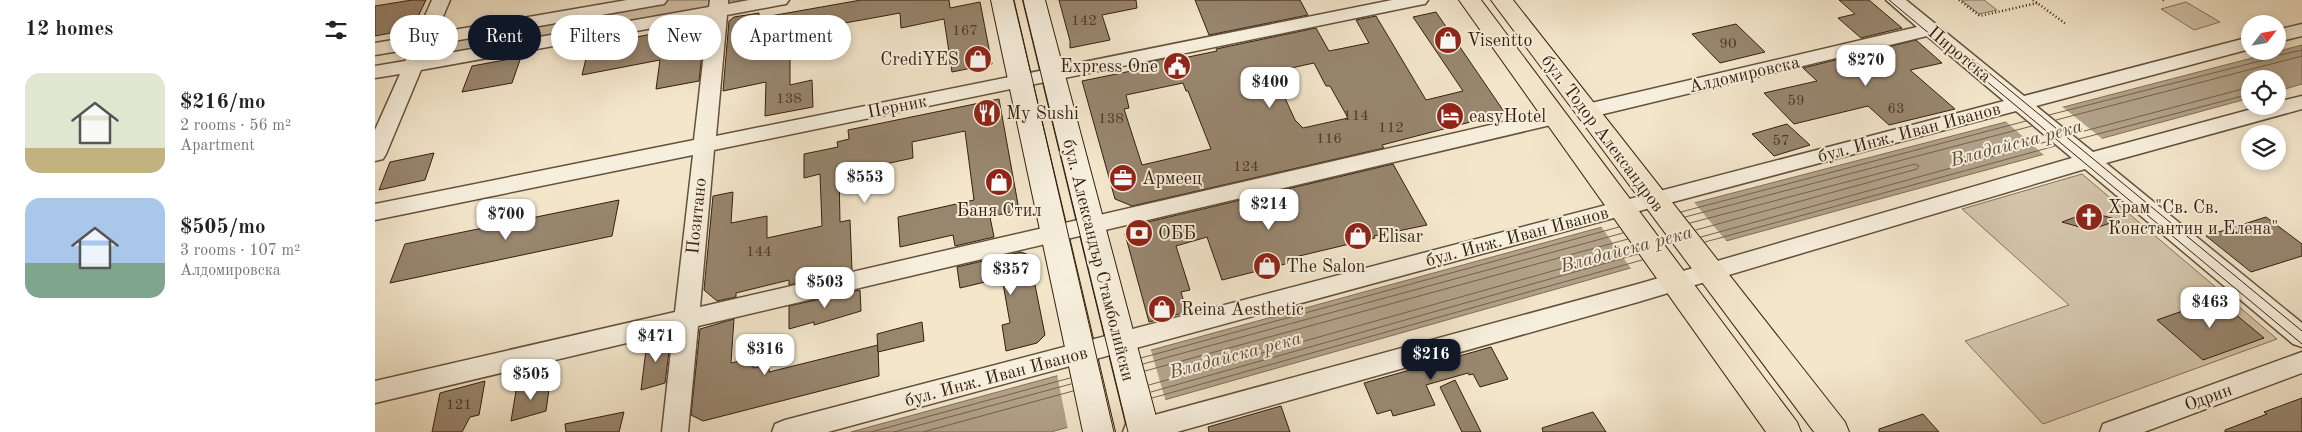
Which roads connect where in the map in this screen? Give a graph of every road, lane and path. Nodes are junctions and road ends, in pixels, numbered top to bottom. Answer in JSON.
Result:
{"nodes":[{"id":1,"x":441,"y":0,"type":"edge"},
{"id":2,"x":658,"y":0,"type":"edge"},
{"id":3,"x":780,"y":0,"type":"edge"},
{"id":4,"x":1002,"y":0,"type":"edge"},
{"id":5,"x":1034,"y":0,"type":"edge"},
{"id":6,"x":1419,"y":0,"type":"edge"},
{"id":7,"x":1471,"y":0,"type":"edge"},
{"id":8,"x":1502,"y":0,"type":"edge"},
{"id":9,"x":1895,"y":0,"type":"edge"},
{"id":10,"x":1959,"y":0,"type":"edge"},
{"id":11,"x":2033,"y":0,"type":"edge"},
{"id":12,"x":2037,"y":2,"type":"junction"},
{"id":13,"x":718,"y":5,"type":"edge"},
{"id":14,"x":435,"y":15,"type":"edge"},
{"id":15,"x":2067,"y":24,"type":"dead end"},
{"id":16,"x":1930,"y":30,"type":"junction"},
{"id":17,"x":2302,"y":30,"type":"edge"},
{"id":18,"x":2286,"y":34,"type":"edge"},
{"id":19,"x":458,"y":35,"type":"edge"},
{"id":20,"x":2241,"y":46,"type":"edge"},
{"id":21,"x":390,"y":47,"type":"edge"},
{"id":22,"x":375,"y":49,"type":"edge"},
{"id":23,"x":415,"y":60,"type":"edge"},
{"id":24,"x":413,"y":65,"type":"junction"},
{"id":25,"x":375,"y":72,"type":"edge"},
{"id":26,"x":1052,"y":74,"type":"junction"},
{"id":27,"x":1020,"y":81,"type":"junction"},
{"id":28,"x":2302,"y":102,"type":"edge"},
{"id":29,"x":2023,"y":106,"type":"junction"},
{"id":30,"x":1587,"y":111,"type":"junction"},
{"id":31,"x":1555,"y":117,"type":"junction"},
{"id":32,"x":704,"y":145,"type":"junction"},
{"id":33,"x":375,"y":154,"type":"edge"},
{"id":34,"x":2085,"y":157,"type":"junction"},
{"id":35,"x":1656,"y":201,"type":"junction"},
{"id":36,"x":1622,"y":210,"type":"junction"},
{"id":37,"x":375,"y":212,"type":"edge"},
{"id":38,"x":1090,"y":227,"type":"junction"},
{"id":39,"x":1054,"y":236,"type":"junction"},
{"id":40,"x":1705,"y":266,"type":"junction"},
{"id":41,"x":1671,"y":275,"type":"junction"},
{"id":42,"x":685,"y":320,"type":"junction"},
{"id":43,"x":2302,"y":338,"type":"edge"},
{"id":44,"x":1121,"y":345,"type":"junction"},
{"id":45,"x":1082,"y":356,"type":"junction"},
{"id":46,"x":2302,"y":362,"type":"edge"},
{"id":47,"x":375,"y":392,"type":"edge"},
{"id":48,"x":1141,"y":428,"type":"edge"},
{"id":49,"x":675,"y":432,"type":"edge"},
{"id":50,"x":785,"y":432,"type":"edge"},
{"id":51,"x":1099,"y":432,"type":"edge"},
{"id":52,"x":1785,"y":432,"type":"edge"},
{"id":53,"x":1833,"y":432,"type":"edge"},
{"id":54,"x":2113,"y":432,"type":"edge"}],
"edges":[{"from":1,"to":14,"type":"street"},
{"from":2,"to":19,"type":"street"},
{"from":3,"to":13,"type":"street"},
{"from":4,"to":27,"type":"main road","name":"бул. Александър Стамболийски"},
{"from":5,"to":26,"type":"main road","name":"бул. Александър Стамболийски"},
{"from":6,"to":26,"type":"street","name":"Перник"},
{"from":7,"to":31,"type":"main road","name":"бул. Тодор Александров"},
{"from":8,"to":30,"type":"main road","name":"бул. Тодор Александров"},
{"from":9,"to":16,"type":"street","name":"Пиротска"},
{"from":10,"to":12,"type":"path"},
{"from":11,"to":12,"type":"path"},
{"from":12,"to":15,"type":"path"},
{"from":13,"to":24,"type":"street"},
{"from":13,"to":32,"type":"street","name":"Позитано"},
{"from":16,"to":29,"type":"street","name":"Пиротска"},
{"from":16,"to":30,"type":"street","name":"Алдомировска"},
{"from":17,"to":18,"type":"street"},
{"from":20,"to":29,"type":"street","name":"бул. Инж. Иван Иванов"},
{"from":21,"to":22,"type":"street"},
{"from":23,"to":24,"type":"street"},
{"from":24,"to":25,"type":"street"},
{"from":24,"to":33,"type":"street"},
{"from":26,"to":27,"type":"street","name":"Перник"},
{"from":26,"to":38,"type":"main road","name":"бул. Александър Стамболийски"},
{"from":27,"to":32,"type":"street","name":"Перник"},
{"from":27,"to":39,"type":"main road","name":"бул. Александър Стамболийски"},
{"from":28,"to":34,"type":"street"},
{"from":29,"to":34,"type":"street","name":"Пиротска"},
{"from":29,"to":35,"type":"street","name":"бул. Инж. Иван Иванов"},
{"from":30,"to":35,"type":"main road","name":"бул. Тодор Александров"},
{"from":31,"to":36,"type":"main road","name":"бул. Тодор Александров"},
{"from":31,"to":38,"type":"street"},
{"from":32,"to":37,"type":"street","name":"Перник"},
{"from":32,"to":42,"type":"street","name":"Позитано"},
{"from":34,"to":40,"type":"street"},
{"from":34,"to":43,"type":"street","name":"Пиротска"},
{"from":35,"to":36,"type":"street","name":"бул. Инж. Иван Иванов"},
{"from":35,"to":40,"type":"main road","name":"бул. Тодор Александров"},
{"from":36,"to":41,"type":"main road","name":"бул. Тодор Александров"},
{"from":36,"to":44,"type":"street","name":"бул. Инж. Иван Иванов"},
{"from":38,"to":39,"type":"street"},
{"from":38,"to":44,"type":"main road","name":"бул. Александър Стамболийски"},
{"from":39,"to":42,"type":"street"},
{"from":39,"to":45,"type":"main road","name":"бул. Александър Стамболийски"},
{"from":40,"to":41,"type":"street"},
{"from":40,"to":53,"type":"main road","name":"бул. Тодор Александров"},
{"from":41,"to":48,"type":"street"},
{"from":41,"to":52,"type":"main road","name":"бул. Тодор Александров"},
{"from":42,"to":47,"type":"street"},
{"from":42,"to":49,"type":"street","name":"Позитано"},
{"from":44,"to":45,"type":"street","name":"бул. Инж. Иван Иванов"},
{"from":44,"to":48,"type":"main road","name":"бул. Александър Стамболийски"},
{"from":45,"to":50,"type":"street","name":"бул. Инж. Иван Иванов"},
{"from":45,"to":51,"type":"main road","name":"бул. Александър Стамболийски"},
{"from":46,"to":54,"type":"street","name":"Одрин"}]}
